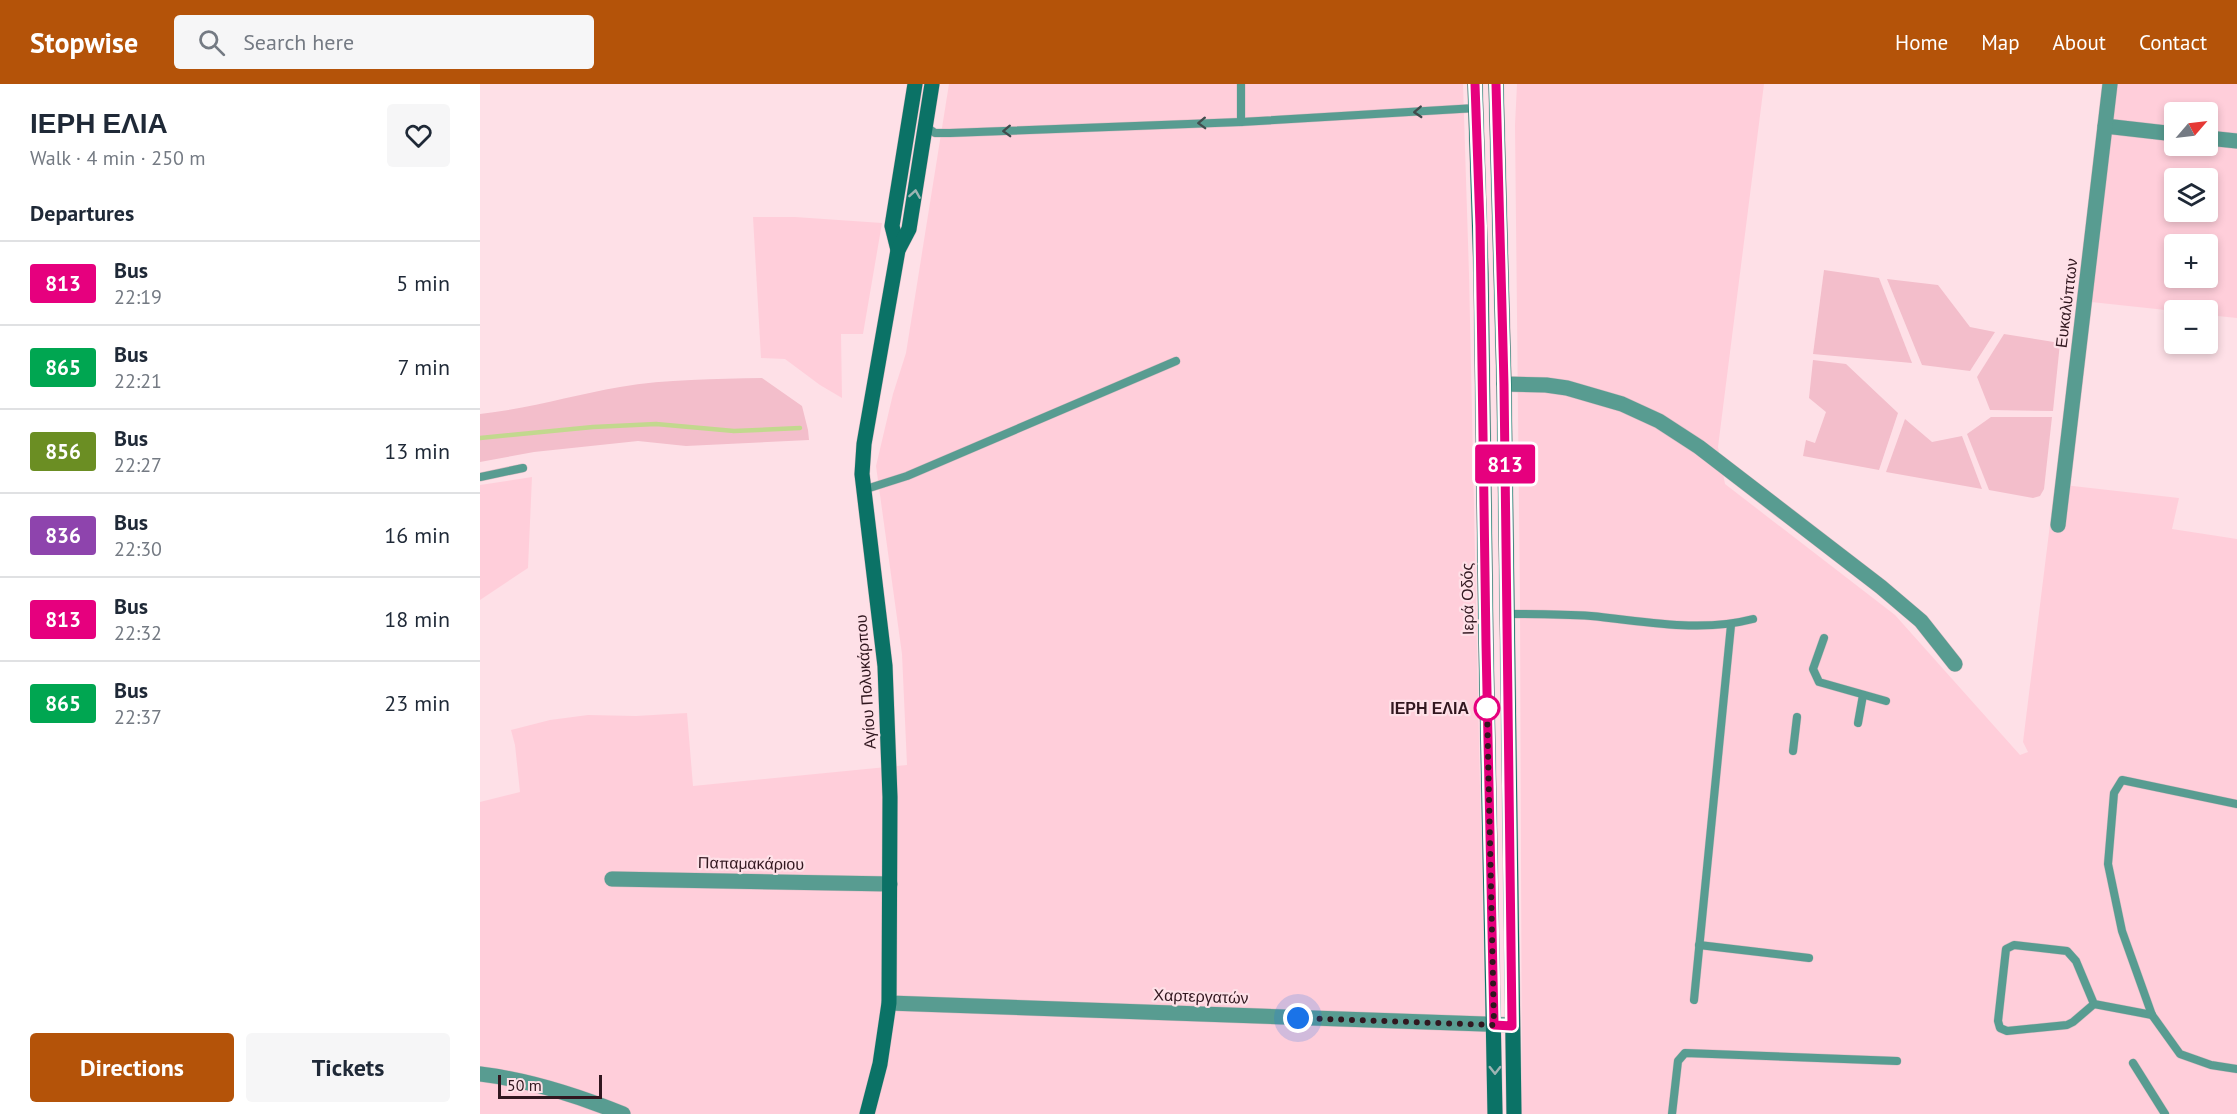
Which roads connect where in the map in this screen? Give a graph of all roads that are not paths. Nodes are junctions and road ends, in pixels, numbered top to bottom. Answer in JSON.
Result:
{"nodes":[{"id":1,"x":915,"y":84,"type":"edge"},
{"id":2,"x":932,"y":84,"type":"edge"},
{"id":3,"x":1241,"y":84,"type":"edge"},
{"id":4,"x":1475,"y":84,"type":"edge"},
{"id":5,"x":1496,"y":84,"type":"edge"},
{"id":6,"x":2110,"y":84,"type":"edge"},
{"id":7,"x":1476,"y":108,"type":"junction"},
{"id":8,"x":1241,"y":122,"type":"junction"},
{"id":9,"x":925,"y":126,"type":"junction"},
{"id":10,"x":2105,"y":126,"type":"junction"},
{"id":11,"x":2164,"y":133,"type":"edge"},
{"id":12,"x":2218,"y":139,"type":"edge"},
{"id":13,"x":2237,"y":141,"type":"edge"},
{"id":14,"x":898,"y":250,"type":"junction"},
{"id":15,"x":1176,"y":361,"type":"dead end"},
{"id":16,"x":1504,"y":384,"type":"junction"},
{"id":17,"x":523,"y":468,"type":"dead end"},
{"id":18,"x":480,"y":477,"type":"edge"},
{"id":19,"x":863,"y":490,"type":"junction"},
{"id":20,"x":2058,"y":525,"type":"dead end"},
{"id":21,"x":1507,"y":614,"type":"junction"},
{"id":22,"x":1753,"y":619,"type":"dead end"},
{"id":23,"x":1731,"y":625,"type":"junction"},
{"id":24,"x":1824,"y":638,"type":"dead end"},
{"id":25,"x":1955,"y":664,"type":"dead end"},
{"id":26,"x":1863,"y":695,"type":"junction"},
{"id":27,"x":1886,"y":700,"type":"dead end"},
{"id":28,"x":1797,"y":717,"type":"dead end"},
{"id":29,"x":1858,"y":723,"type":"dead end"},
{"id":30,"x":1793,"y":751,"type":"dead end"},
{"id":31,"x":2237,"y":804,"type":"edge"},
{"id":32,"x":612,"y":879,"type":"dead end"},
{"id":33,"x":890,"y":884,"type":"junction"},
{"id":34,"x":1699,"y":945,"type":"junction"},
{"id":35,"x":1809,"y":958,"type":"dead end"},
{"id":36,"x":1694,"y":1000,"type":"dead end"},
{"id":37,"x":889,"y":1003,"type":"junction"},
{"id":38,"x":2094,"y":1004,"type":"junction"},
{"id":39,"x":2152,"y":1015,"type":"junction"},
{"id":40,"x":1494,"y":1025,"type":"junction"},
{"id":41,"x":1512,"y":1026,"type":"junction"},
{"id":42,"x":1897,"y":1061,"type":"dead end"},
{"id":43,"x":2133,"y":1063,"type":"dead end"},
{"id":44,"x":2237,"y":1069,"type":"edge"},
{"id":45,"x":480,"y":1074,"type":"edge"},
{"id":46,"x":623,"y":1114,"type":"edge"},
{"id":47,"x":867,"y":1114,"type":"edge"},
{"id":48,"x":1495,"y":1114,"type":"edge"},
{"id":49,"x":1514,"y":1114,"type":"edge"},
{"id":50,"x":1672,"y":1114,"type":"edge"},
{"id":51,"x":2165,"y":1114,"type":"edge"}],
"edges":[{"from":1,"to":14,"type":"main road","name":"Αγίου Πολυκάρπου"},
{"from":2,"to":9,"type":"main road","name":"Αγίου Πολυκάρπου"},
{"from":3,"to":8,"type":"lane"},
{"from":4,"to":7,"type":"main road","name":"Ιερά Οδός"},
{"from":5,"to":16,"type":"main road"},
{"from":6,"to":10,"type":"street","name":"Ευκαλύπτων"},
{"from":7,"to":8,"type":"lane","one_way":true},
{"from":7,"to":40,"type":"main road","name":"Ιερά Οδός"},
{"from":8,"to":9,"type":"lane","one_way":true},
{"from":14,"to":9,"type":"main road","name":"Αγίου Πολυκάρπου","one_way":true},
{"from":10,"to":11,"type":"street"},
{"from":10,"to":20,"type":"street","name":"Ευκαλύπτων"},
{"from":12,"to":13,"type":"street"},
{"from":14,"to":19,"type":"main road","name":"Αγίου Πολυκάρπου"},
{"from":15,"to":19,"type":"lane"},
{"from":16,"to":21,"type":"main road"},
{"from":16,"to":25,"type":"street"},
{"from":17,"to":18,"type":"lane"},
{"from":19,"to":33,"type":"main road","name":"Αγίου Πολυκάρπου"},
{"from":21,"to":23,"type":"lane"},
{"from":21,"to":41,"type":"main road"},
{"from":22,"to":23,"type":"lane"},
{"from":23,"to":34,"type":"lane"},
{"from":24,"to":26,"type":"lane"},
{"from":26,"to":27,"type":"lane"},
{"from":26,"to":29,"type":"lane"},
{"from":28,"to":30,"type":"lane"},
{"from":31,"to":39,"type":"lane"},
{"from":32,"to":33,"type":"street","name":"Παπαμακάριου"},
{"from":33,"to":37,"type":"main road","name":"Αγίου Πολυκάρπου"},
{"from":34,"to":35,"type":"lane"},
{"from":34,"to":36,"type":"lane"},
{"from":37,"to":40,"type":"street","name":"Χαρτεργατών"},
{"from":37,"to":47,"type":"main road","name":"Αγίου Πολυκάρπου"},
{"from":38,"to":38,"type":"lane"},
{"from":38,"to":39,"type":"lane"},
{"from":39,"to":44,"type":"lane"},
{"from":40,"to":41,"type":"street","name":"Χαρτεργατών"},
{"from":40,"to":48,"type":"main road","name":"Ιερά Οδός","one_way":true},
{"from":41,"to":49,"type":"main road"},
{"from":42,"to":50,"type":"lane"},
{"from":43,"to":51,"type":"lane"},
{"from":45,"to":46,"type":"street"}]}
